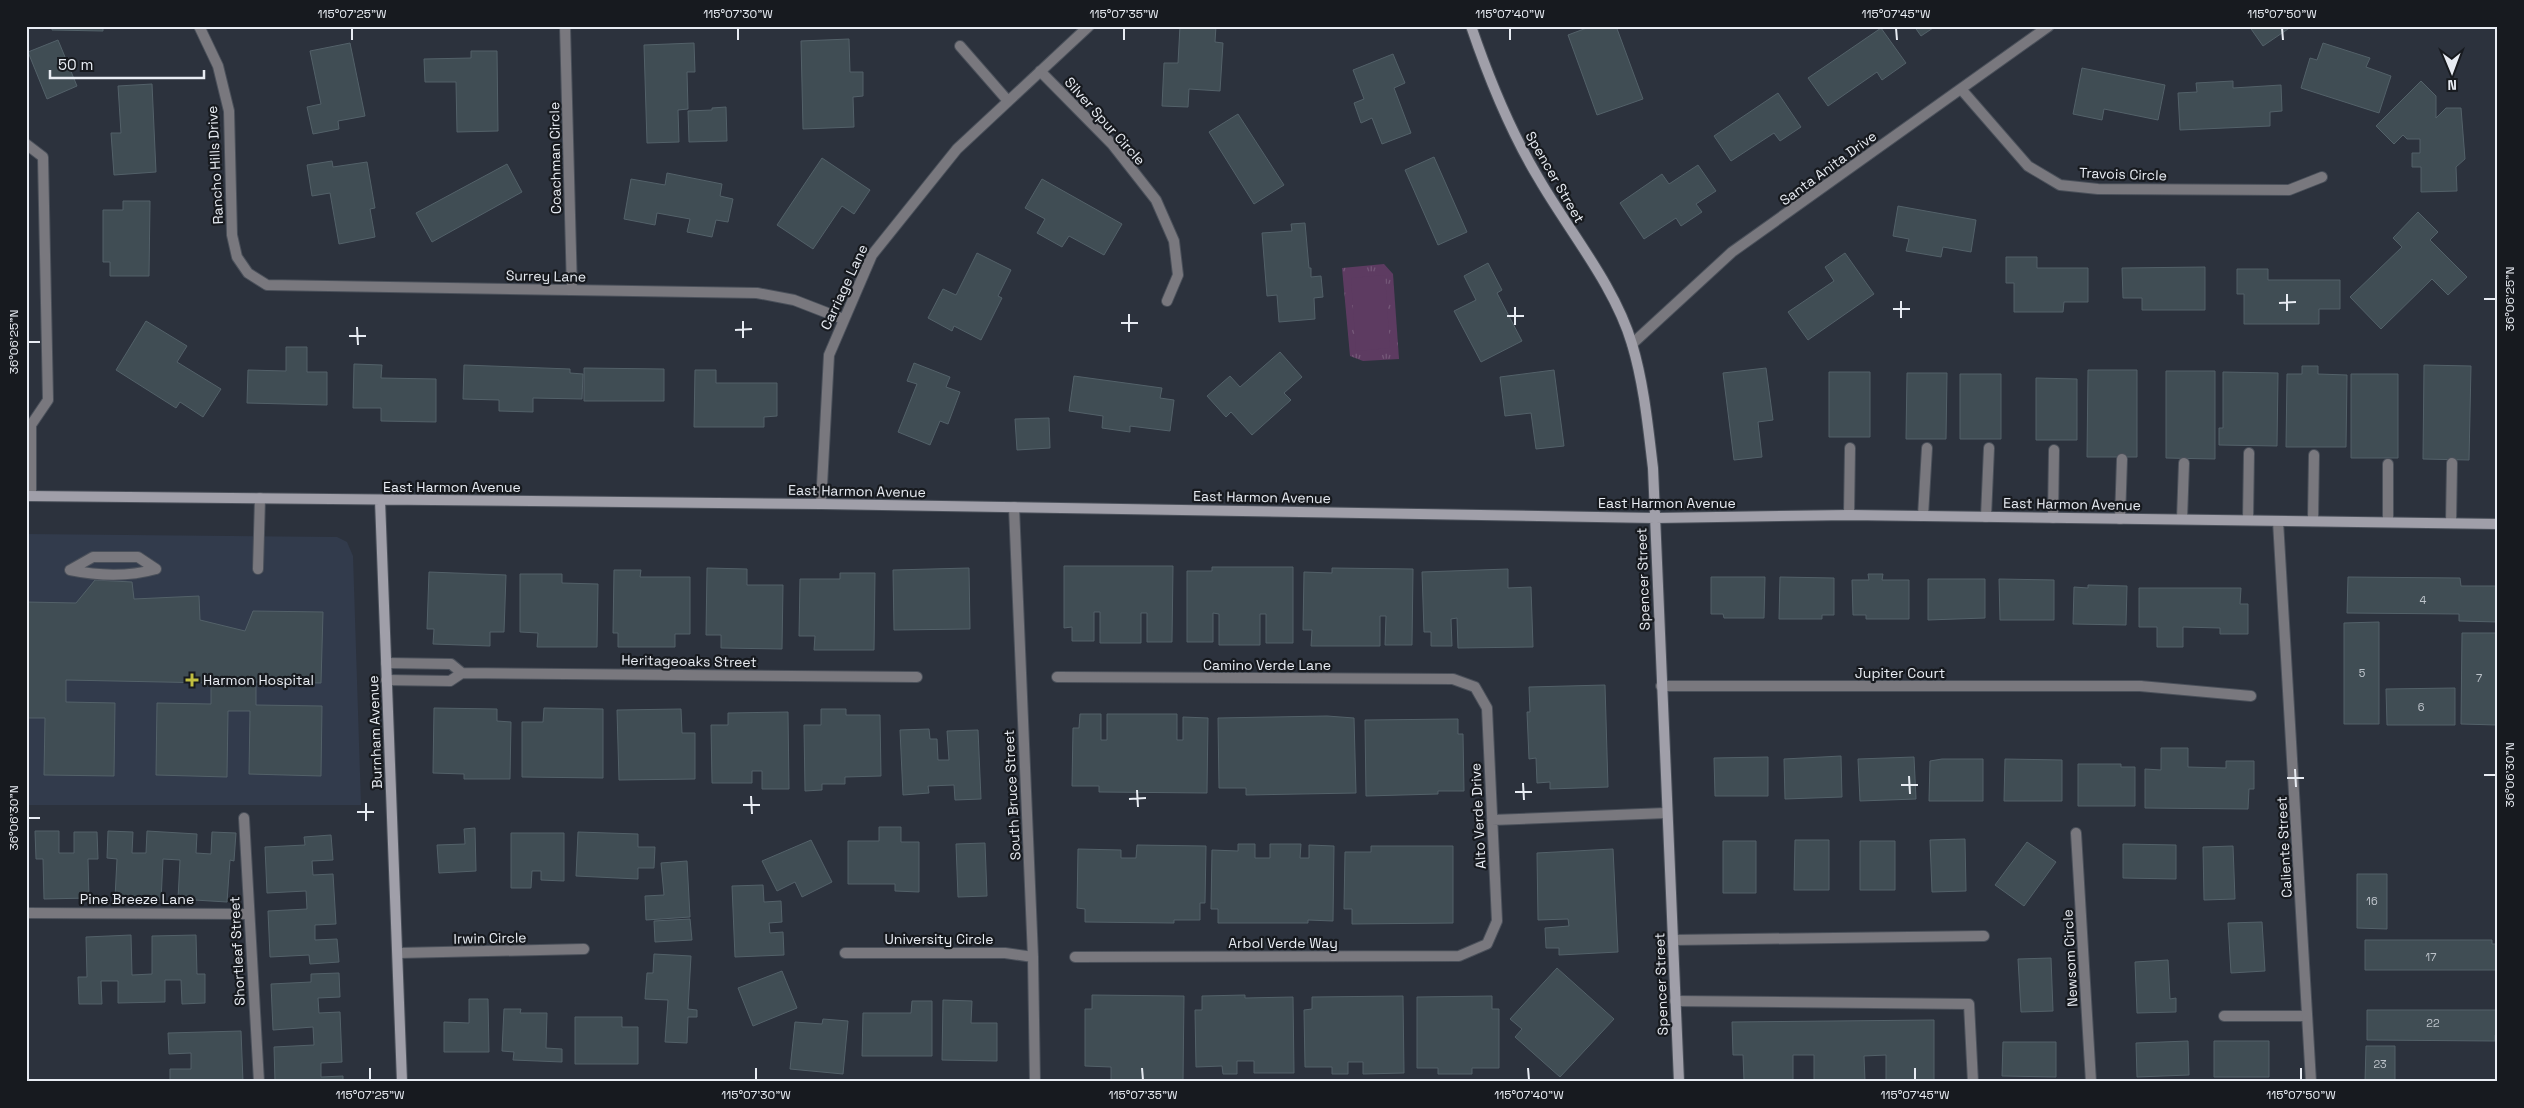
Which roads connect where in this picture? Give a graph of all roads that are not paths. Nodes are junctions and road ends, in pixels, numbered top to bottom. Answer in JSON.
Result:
{"nodes":[{"id":1,"x":199,"y":26,"type":"edge"},
{"id":2,"x":566,"y":26,"type":"edge"},
{"id":3,"x":1088,"y":26,"type":"edge"},
{"id":4,"x":1471,"y":26,"type":"edge"},
{"id":5,"x":2049,"y":26,"type":"edge"},
{"id":6,"x":960,"y":46,"type":"dead end"},
{"id":7,"x":1040,"y":71,"type":"junction"},
{"id":8,"x":1961,"y":89,"type":"junction"},
{"id":9,"x":1008,"y":101,"type":"junction"},
{"id":10,"x":26,"y":144,"type":"edge"},
{"id":11,"x":2322,"y":177,"type":"dead end"},
{"id":12,"x":248,"y":273,"type":"joint"},
{"id":13,"x":572,"y":290,"type":"junction"},
{"id":14,"x":1167,"y":301,"type":"dead end"},
{"id":15,"x":843,"y":319,"type":"junction"},
{"id":16,"x":1632,"y":344,"type":"junction"},
{"id":17,"x":1850,"y":448,"type":"dead end"},
{"id":18,"x":1927,"y":448,"type":"dead end"},
{"id":19,"x":1989,"y":448,"type":"dead end"},
{"id":20,"x":2054,"y":450,"type":"dead end"},
{"id":21,"x":2249,"y":453,"type":"dead end"},
{"id":22,"x":2314,"y":455,"type":"dead end"},
{"id":23,"x":2122,"y":459,"type":"dead end"},
{"id":24,"x":2184,"y":463,"type":"dead end"},
{"id":25,"x":2452,"y":463,"type":"dead end"},
{"id":26,"x":2388,"y":464,"type":"dead end"},
{"id":27,"x":29,"y":496,"type":"edge"},
{"id":28,"x":260,"y":498,"type":"junction"},
{"id":29,"x":380,"y":500,"type":"junction"},
{"id":30,"x":821,"y":504,"type":"junction"},
{"id":31,"x":1014,"y":507,"type":"junction"},
{"id":32,"x":1849,"y":515,"type":"junction"},
{"id":33,"x":1923,"y":516,"type":"junction"},
{"id":34,"x":1986,"y":517,"type":"junction"},
{"id":35,"x":1655,"y":518,"type":"junction"},
{"id":36,"x":2053,"y":518,"type":"junction"},
{"id":37,"x":2120,"y":519,"type":"junction"},
{"id":38,"x":2182,"y":519,"type":"junction"},
{"id":39,"x":2248,"y":520,"type":"junction"},
{"id":40,"x":2278,"y":521,"type":"junction"},
{"id":41,"x":2313,"y":521,"type":"junction"},
{"id":42,"x":2388,"y":522,"type":"junction"},
{"id":43,"x":2451,"y":523,"type":"junction"},
{"id":44,"x":2498,"y":524,"type":"edge"},
{"id":45,"x":258,"y":569,"type":"dead end"},
{"id":46,"x":70,"y":570,"type":"joint"},
{"id":47,"x":386,"y":664,"type":"junction"},
{"id":48,"x":462,"y":673,"type":"junction"},
{"id":49,"x":917,"y":677,"type":"dead end"},
{"id":50,"x":1057,"y":677,"type":"dead end"},
{"id":51,"x":386,"y":680,"type":"junction"},
{"id":52,"x":1661,"y":686,"type":"junction"},
{"id":53,"x":1475,"y":687,"type":"joint"},
{"id":54,"x":2251,"y":696,"type":"dead end"},
{"id":55,"x":1666,"y":813,"type":"junction"},
{"id":56,"x":244,"y":818,"type":"dead end"},
{"id":57,"x":1492,"y":820,"type":"junction"},
{"id":58,"x":2076,"y":833,"type":"dead end"},
{"id":59,"x":26,"y":912,"type":"edge"},
{"id":60,"x":248,"y":914,"type":"junction"},
{"id":61,"x":1984,"y":936,"type":"dead end"},
{"id":62,"x":1673,"y":940,"type":"junction"},
{"id":63,"x":1487,"y":944,"type":"joint"},
{"id":64,"x":584,"y":949,"type":"dead end"},
{"id":65,"x":398,"y":953,"type":"junction"},
{"id":66,"x":845,"y":953,"type":"dead end"},
{"id":67,"x":1033,"y":957,"type":"junction"},
{"id":68,"x":1075,"y":957,"type":"dead end"},
{"id":69,"x":1675,"y":1001,"type":"junction"},
{"id":70,"x":2224,"y":1016,"type":"dead end"},
{"id":71,"x":2307,"y":1016,"type":"junction"},
{"id":72,"x":259,"y":1082,"type":"edge"},
{"id":73,"x":402,"y":1082,"type":"edge"},
{"id":74,"x":1035,"y":1082,"type":"edge"},
{"id":75,"x":1679,"y":1082,"type":"edge"},
{"id":76,"x":1974,"y":1082,"type":"edge"},
{"id":77,"x":2090,"y":1082,"type":"edge"},
{"id":78,"x":2311,"y":1082,"type":"edge"}],
"edges":[{"from":1,"to":12,"type":"street","name":"Rancho Hills Drive"},
{"from":2,"to":13,"type":"street","name":"Coachman Circle"},
{"from":3,"to":7,"type":"street","name":"Carriage Lane"},
{"from":4,"to":16,"type":"main road","name":"Spencer Street"},
{"from":5,"to":8,"type":"street","name":"Santa Anita Drive"},
{"from":6,"to":9,"type":"street"},
{"from":7,"to":9,"type":"street","name":"Carriage Lane"},
{"from":7,"to":14,"type":"street","name":"Silver Spur Circle"},
{"from":8,"to":11,"type":"street","name":"Travois Circle"},
{"from":8,"to":16,"type":"street","name":"Santa Anita Drive"},
{"from":9,"to":15,"type":"street","name":"Carriage Lane"},
{"from":10,"to":27,"type":"street"},
{"from":12,"to":13,"type":"street","name":"Surrey Lane"},
{"from":13,"to":15,"type":"street","name":"Surrey Lane"},
{"from":15,"to":30,"type":"street","name":"Carriage Lane"},
{"from":16,"to":35,"type":"main road","name":"Spencer Street"},
{"from":17,"to":32,"type":"street"},
{"from":18,"to":33,"type":"street"},
{"from":19,"to":34,"type":"street"},
{"from":20,"to":36,"type":"street"},
{"from":21,"to":39,"type":"street"},
{"from":22,"to":41,"type":"street"},
{"from":23,"to":37,"type":"street"},
{"from":24,"to":38,"type":"street"},
{"from":25,"to":43,"type":"street"},
{"from":26,"to":42,"type":"street"},
{"from":27,"to":28,"type":"main road","name":"East Harmon Avenue"},
{"from":28,"to":29,"type":"main road","name":"East Harmon Avenue"},
{"from":28,"to":45,"type":"street"},
{"from":29,"to":30,"type":"main road","name":"East Harmon Avenue"},
{"from":29,"to":47,"type":"main road","name":"Burnham Avenue"},
{"from":30,"to":31,"type":"main road","name":"East Harmon Avenue"},
{"from":31,"to":35,"type":"main road","name":"East Harmon Avenue"},
{"from":31,"to":67,"type":"street","name":"South Bruce Street"},
{"from":32,"to":33,"type":"main road","name":"East Harmon Avenue"},
{"from":32,"to":35,"type":"main road","name":"East Harmon Avenue"},
{"from":33,"to":34,"type":"main road","name":"East Harmon Avenue"},
{"from":34,"to":36,"type":"main road","name":"East Harmon Avenue"},
{"from":35,"to":52,"type":"main road","name":"Spencer Street"},
{"from":36,"to":37,"type":"main road","name":"East Harmon Avenue"},
{"from":37,"to":38,"type":"main road","name":"East Harmon Avenue"},
{"from":38,"to":39,"type":"main road","name":"East Harmon Avenue"},
{"from":39,"to":40,"type":"main road","name":"East Harmon Avenue"},
{"from":40,"to":41,"type":"main road","name":"East Harmon Avenue"},
{"from":40,"to":71,"type":"street","name":"Caliente Street"},
{"from":41,"to":42,"type":"main road","name":"East Harmon Avenue"},
{"from":42,"to":43,"type":"main road","name":"East Harmon Avenue"},
{"from":43,"to":44,"type":"main road","name":"East Harmon Avenue"},
{"from":46,"to":46,"type":"street"},
{"from":47,"to":48,"type":"street","name":"Heritageoaks Street"},
{"from":47,"to":51,"type":"main road","name":"Burnham Avenue"},
{"from":48,"to":49,"type":"street","name":"Heritageoaks Street"},
{"from":48,"to":51,"type":"street","name":"Heritageoaks Street"},
{"from":50,"to":53,"type":"street","name":"Camino Verde Lane"},
{"from":51,"to":65,"type":"main road","name":"Burnham Avenue"},
{"from":52,"to":54,"type":"street","name":"Jupiter Court"},
{"from":52,"to":55,"type":"main road","name":"Spencer Street"},
{"from":53,"to":57,"type":"street","name":"Alto Verde Drive"},
{"from":55,"to":57,"type":"street"},
{"from":55,"to":62,"type":"main road","name":"Spencer Street"},
{"from":56,"to":60,"type":"street","name":"Shortleaf Street"},
{"from":57,"to":63,"type":"street","name":"Alto Verde Drive"},
{"from":58,"to":77,"type":"street","name":"Newsom Circle"},
{"from":59,"to":60,"type":"street","name":"Pine Breeze Lane"},
{"from":60,"to":72,"type":"street","name":"Shortleaf Street"},
{"from":61,"to":62,"type":"street"},
{"from":62,"to":69,"type":"main road","name":"Spencer Street"},
{"from":63,"to":68,"type":"street","name":"Arbol Verde Way"},
{"from":64,"to":65,"type":"street","name":"Irwin Circle"},
{"from":65,"to":73,"type":"main road","name":"Burnham Avenue"},
{"from":66,"to":67,"type":"street","name":"University Circle"},
{"from":67,"to":74,"type":"street","name":"South Bruce Street"},
{"from":69,"to":75,"type":"main road","name":"Spencer Street"},
{"from":69,"to":76,"type":"street"},
{"from":70,"to":71,"type":"street"},
{"from":71,"to":78,"type":"street","name":"Caliente Street"}]}
